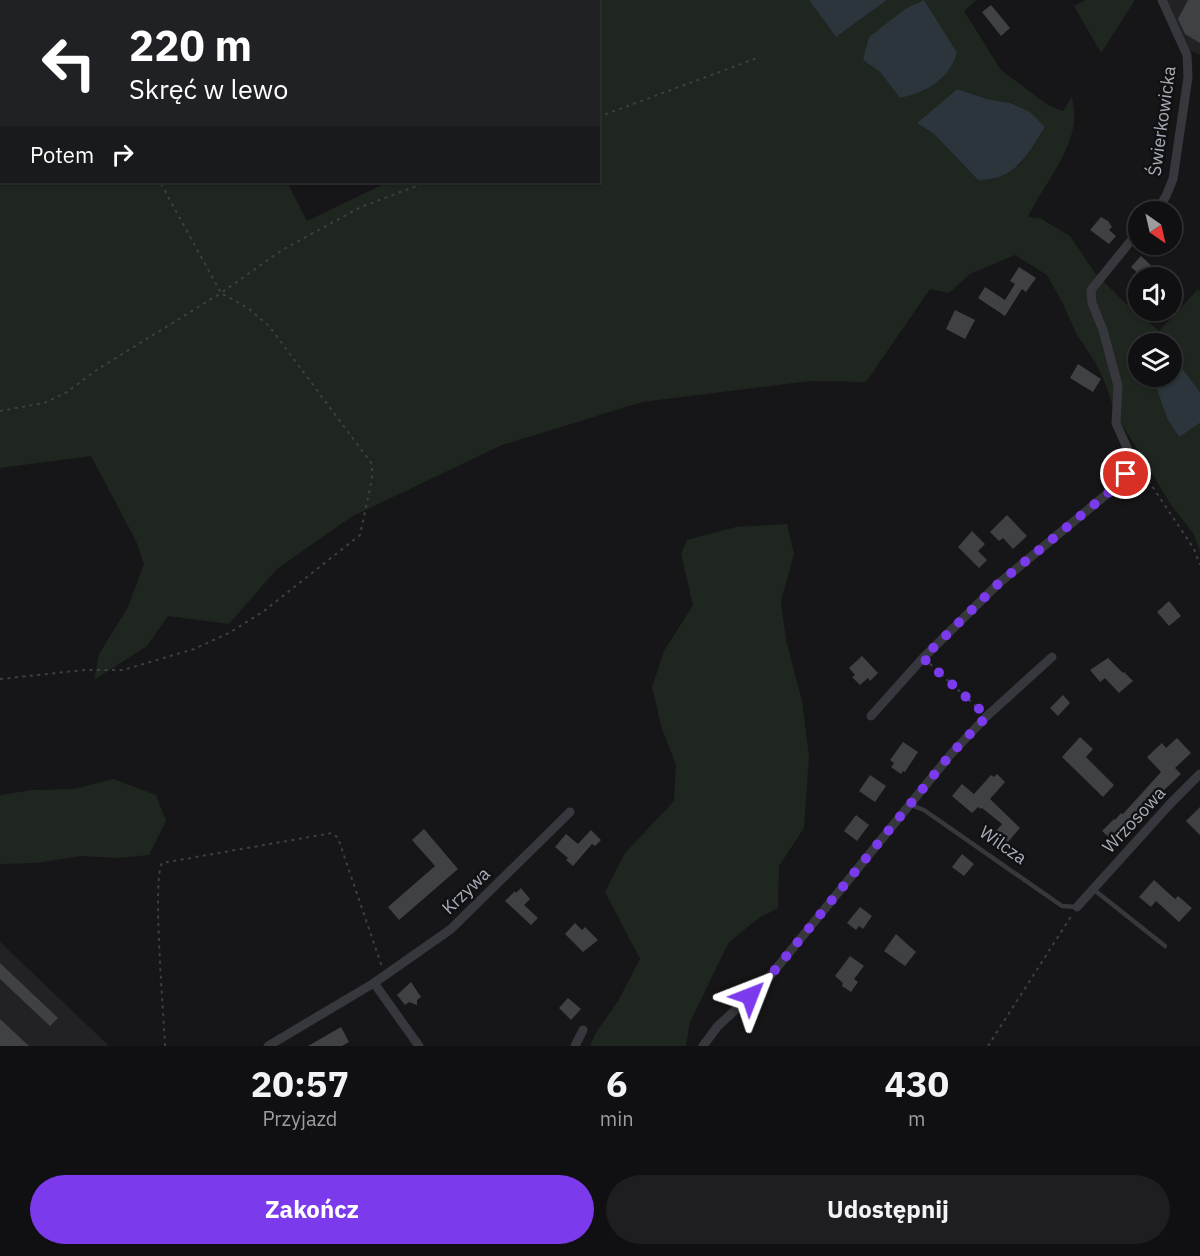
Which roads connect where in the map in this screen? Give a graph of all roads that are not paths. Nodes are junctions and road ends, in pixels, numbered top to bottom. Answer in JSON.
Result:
{"nodes":[{"id":1,"x":1162,"y":0,"type":"edge"},
{"id":2,"x":1163,"y":201,"type":"edge"},
{"id":3,"x":1128,"y":244,"type":"edge"},
{"id":4,"x":1052,"y":657,"type":"dead end"},
{"id":5,"x":871,"y":716,"type":"dead end"},
{"id":6,"x":1200,"y":774,"type":"edge"},
{"id":7,"x":911,"y":805,"type":"junction"},
{"id":8,"x":570,"y":812,"type":"dead end"},
{"id":9,"x":1093,"y":889,"type":"junction"},
{"id":10,"x":1077,"y":907,"type":"joint"},
{"id":11,"x":1165,"y":946,"type":"dead end"},
{"id":12,"x":374,"y":983,"type":"junction"},
{"id":13,"x":583,"y":1030,"type":"dead end"},
{"id":14,"x":268,"y":1046,"type":"edge"},
{"id":15,"x":419,"y":1046,"type":"edge"},
{"id":16,"x":575,"y":1046,"type":"edge"},
{"id":17,"x":703,"y":1046,"type":"edge"}],
"edges":[{"from":1,"to":2,"type":"street","name":"Świerkowicka"},
{"from":3,"to":5,"type":"street"},
{"from":4,"to":7,"type":"street"},
{"from":6,"to":9,"type":"street","name":"Wrzosowa"},
{"from":7,"to":10,"type":"lane","name":"Wilcza"},
{"from":7,"to":17,"type":"street"},
{"from":8,"to":12,"type":"street","name":"Krzywa"},
{"from":9,"to":10,"type":"street","name":"Wrzosowa"},
{"from":9,"to":11,"type":"lane"},
{"from":12,"to":14,"type":"street","name":"Krzywa"},
{"from":12,"to":15,"type":"street"},
{"from":13,"to":16,"type":"street"}]}
